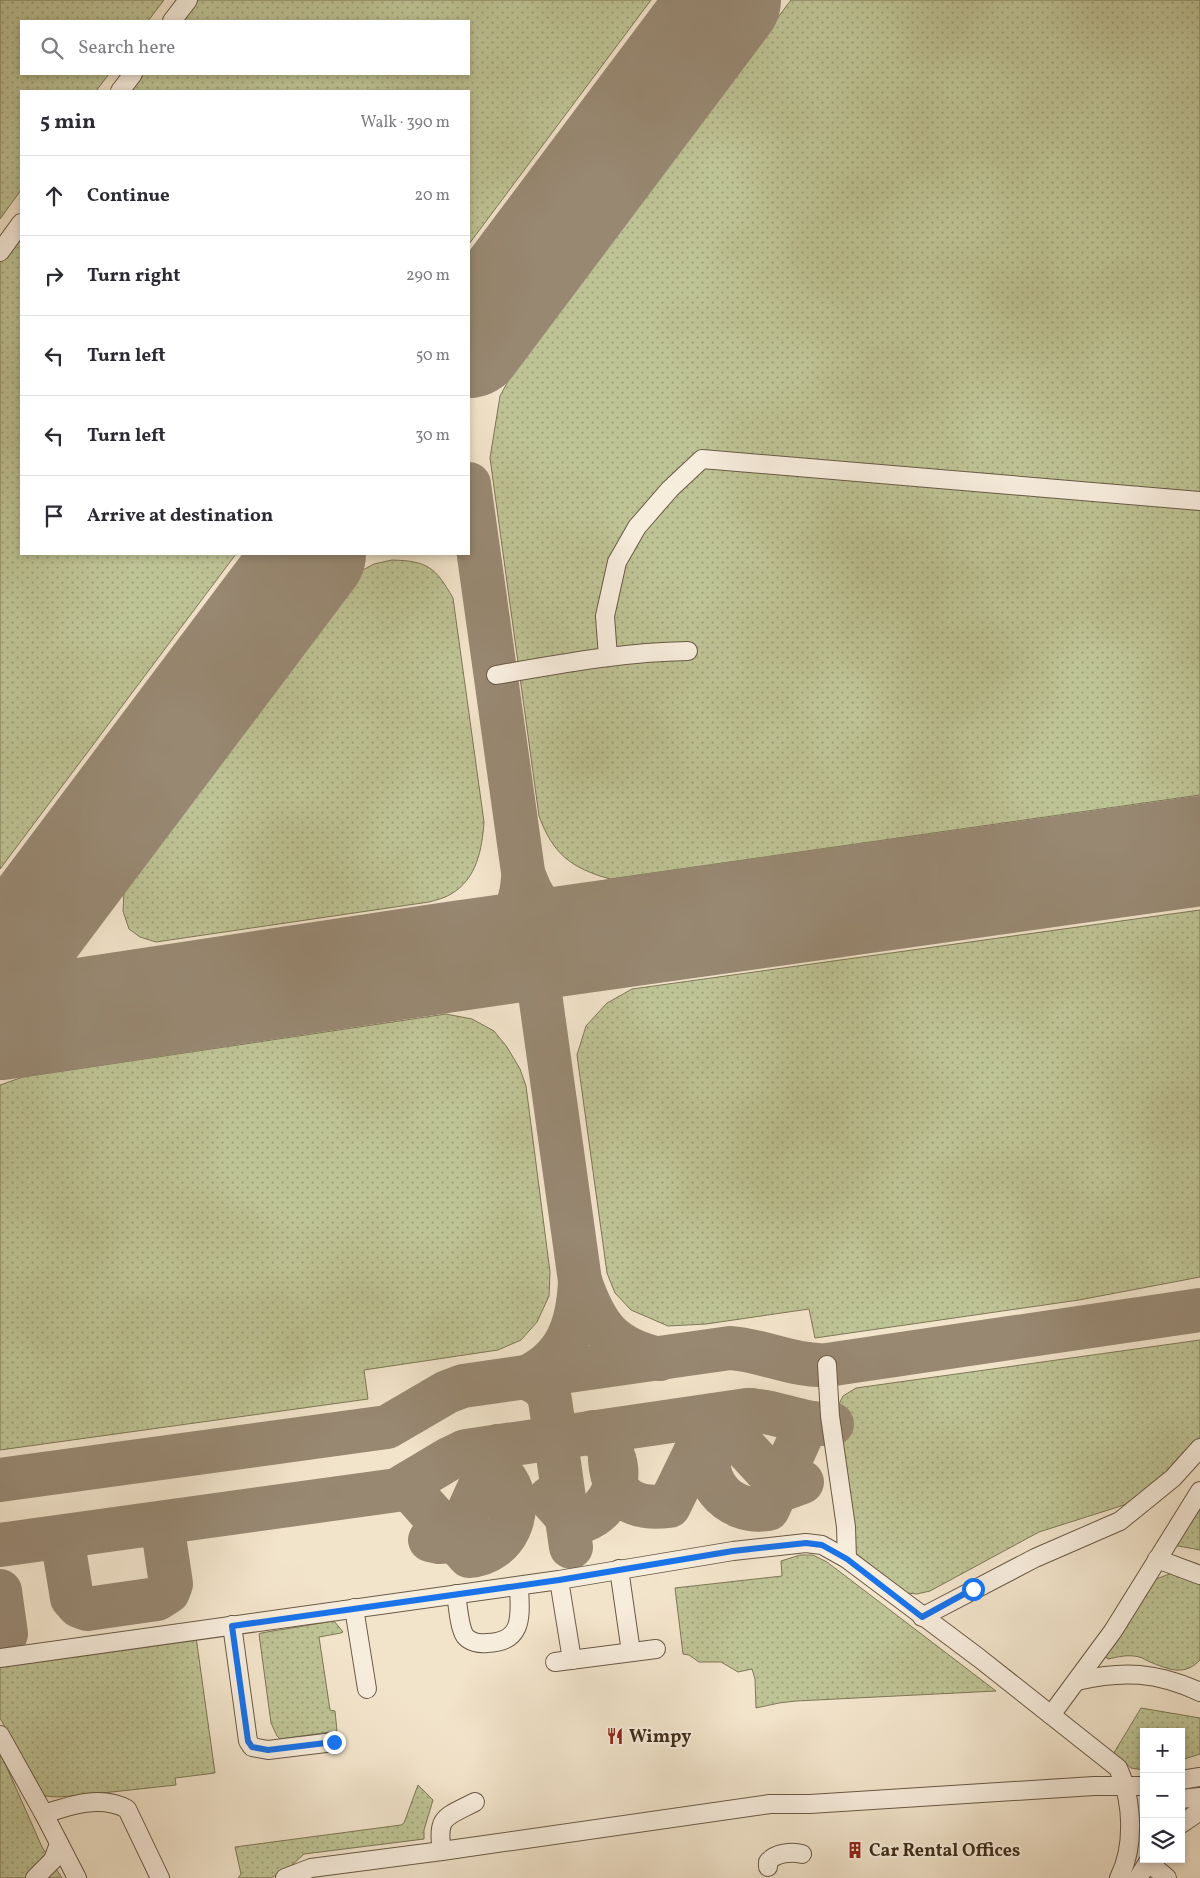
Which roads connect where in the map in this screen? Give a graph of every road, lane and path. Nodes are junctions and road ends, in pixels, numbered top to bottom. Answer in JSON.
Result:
{"nodes":[{"id":1,"x":188,"y":0,"type":"edge"},
{"id":2,"x":173,"y":20,"type":"edge"},
{"id":3,"x":132,"y":75,"type":"edge"},
{"id":4,"x":121,"y":90,"type":"edge"},
{"id":5,"x":20,"y":224,"type":"edge"},
{"id":6,"x":0,"y":252,"type":"edge"},
{"id":7,"x":1200,"y":501,"type":"edge"},
{"id":8,"x":688,"y":651,"type":"dead end"},
{"id":9,"x":608,"y":657,"type":"junction"},
{"id":10,"x":496,"y":675,"type":"dead end"},
{"id":11,"x":827,"y":1365,"type":"dead end"},
{"id":12,"x":1200,"y":1448,"type":"edge"},
{"id":13,"x":1200,"y":1491,"type":"edge"},
{"id":14,"x":847,"y":1559,"type":"junction"},
{"id":15,"x":1157,"y":1559,"type":"junction"},
{"id":16,"x":618,"y":1569,"type":"junction"},
{"id":17,"x":1200,"y":1574,"type":"edge"},
{"id":18,"x":559,"y":1580,"type":"junction"},
{"id":19,"x":519,"y":1586,"type":"junction"},
{"id":20,"x":456,"y":1594,"type":"junction"},
{"id":21,"x":354,"y":1608,"type":"junction"},
{"id":22,"x":922,"y":1617,"type":"junction"},
{"id":23,"x":232,"y":1626,"type":"junction"},
{"id":24,"x":656,"y":1649,"type":"dead end"},
{"id":25,"x":631,"y":1652,"type":"junction"},
{"id":26,"x":0,"y":1658,"type":"edge"},
{"id":27,"x":1077,"y":1681,"type":"junction"},
{"id":28,"x":367,"y":1690,"type":"dead end"},
{"id":29,"x":1200,"y":1692,"type":"edge"},
{"id":30,"x":1051,"y":1715,"type":"junction"},
{"id":31,"x":0,"y":1735,"type":"edge"},
{"id":32,"x":334,"y":1742,"type":"dead end"},
{"id":33,"x":1200,"y":1777,"type":"edge"},
{"id":34,"x":1185,"y":1779,"type":"edge"},
{"id":35,"x":1132,"y":1797,"type":"edge"},
{"id":36,"x":1200,"y":1798,"type":"edge"},
{"id":37,"x":1185,"y":1799,"type":"edge"},
{"id":38,"x":475,"y":1802,"type":"dead end"},
{"id":39,"x":1200,"y":1811,"type":"edge"},
{"id":40,"x":44,"y":1814,"type":"junction"},
{"id":41,"x":1185,"y":1821,"type":"edge"},
{"id":42,"x":59,"y":1844,"type":"junction"},
{"id":43,"x":442,"y":1852,"type":"junction"},
{"id":44,"x":802,"y":1854,"type":"dead end"},
{"id":45,"x":1146,"y":1863,"type":"edge"},
{"id":46,"x":1151,"y":1863,"type":"edge"},
{"id":47,"x":768,"y":1867,"type":"dead end"},
{"id":48,"x":35,"y":1878,"type":"edge"},
{"id":49,"x":77,"y":1878,"type":"edge"},
{"id":50,"x":160,"y":1878,"type":"edge"},
{"id":51,"x":285,"y":1878,"type":"edge"},
{"id":52,"x":1119,"y":1878,"type":"edge"},
{"id":53,"x":1138,"y":1878,"type":"edge"},
{"id":54,"x":1167,"y":1878,"type":"edge"}],
"edges":[{"from":1,"to":2,"type":"lane"},
{"from":3,"to":4,"type":"lane"},
{"from":5,"to":6,"type":"lane"},
{"from":7,"to":9,"type":"lane"},
{"from":8,"to":9,"type":"lane"},
{"from":9,"to":10,"type":"lane"},
{"from":11,"to":14,"type":"lane"},
{"from":12,"to":22,"type":"lane"},
{"from":13,"to":15,"type":"lane"},
{"from":14,"to":16,"type":"lane"},
{"from":14,"to":22,"type":"lane"},
{"from":15,"to":17,"type":"lane"},
{"from":15,"to":27,"type":"lane"},
{"from":16,"to":18,"type":"lane"},
{"from":16,"to":25,"type":"lane"},
{"from":18,"to":19,"type":"lane"},
{"from":18,"to":25,"type":"lane"},
{"from":19,"to":20,"type":"lane"},
{"from":19,"to":20,"type":"lane"},
{"from":20,"to":21,"type":"lane"},
{"from":21,"to":23,"type":"lane"},
{"from":21,"to":28,"type":"lane"},
{"from":22,"to":30,"type":"lane"},
{"from":23,"to":26,"type":"lane"},
{"from":23,"to":32,"type":"lane"},
{"from":24,"to":25,"type":"lane"},
{"from":27,"to":29,"type":"lane"},
{"from":27,"to":30,"type":"lane"},
{"from":30,"to":35,"type":"lane"},
{"from":31,"to":40,"type":"lane"},
{"from":33,"to":34,"type":"lane"},
{"from":35,"to":43,"type":"lane"},
{"from":35,"to":52,"type":"lane"},
{"from":36,"to":37,"type":"lane"},
{"from":38,"to":43,"type":"lane"},
{"from":39,"to":41,"type":"lane"},
{"from":40,"to":42,"type":"lane"},
{"from":40,"to":50,"type":"lane"},
{"from":42,"to":48,"type":"lane"},
{"from":42,"to":49,"type":"lane"},
{"from":43,"to":51,"type":"lane"},
{"from":44,"to":47,"type":"lane"},
{"from":45,"to":53,"type":"lane"},
{"from":46,"to":54,"type":"lane"}]}
